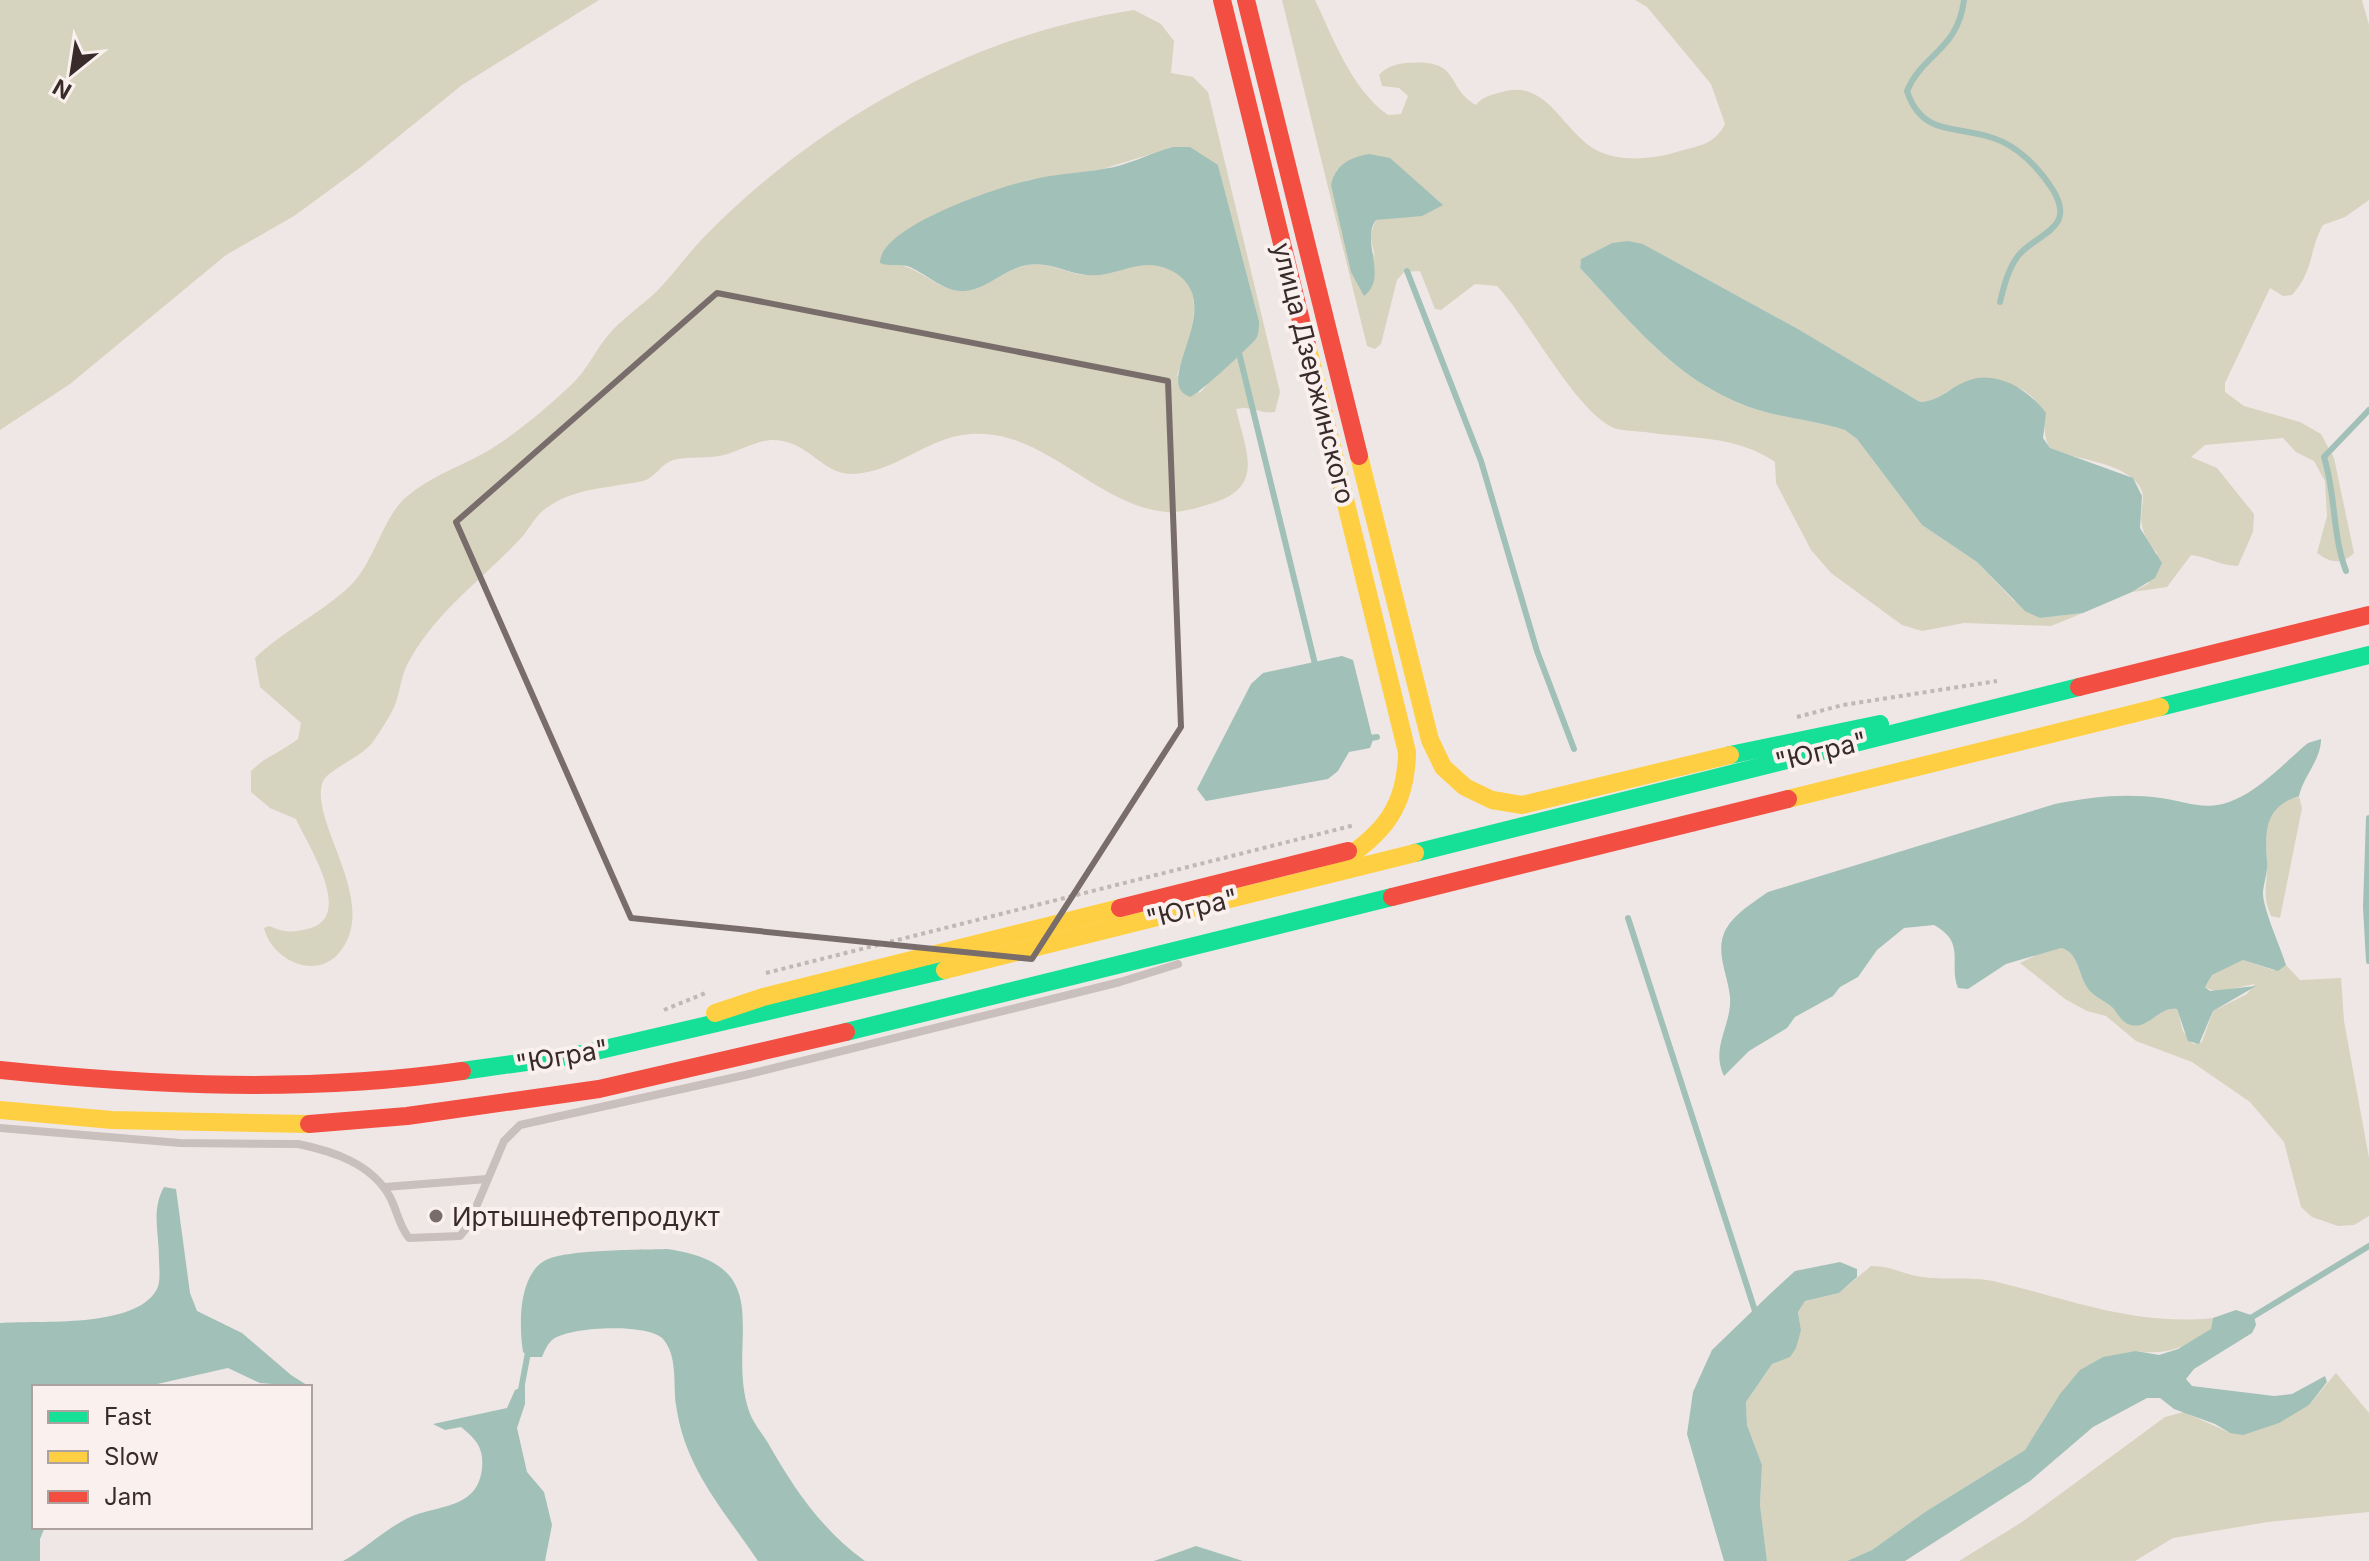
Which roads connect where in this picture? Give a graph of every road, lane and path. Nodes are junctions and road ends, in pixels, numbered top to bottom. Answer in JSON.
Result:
{"nodes":[{"id":1,"x":1222,"y":0,"type":"edge"},
{"id":2,"x":1246,"y":0,"type":"edge"},
{"id":3,"x":2369,"y":615,"type":"edge"},
{"id":4,"x":2369,"y":655,"type":"edge"},
{"id":5,"x":2006,"y":680,"type":"dead end"},
{"id":6,"x":2072,"y":689,"type":"junction"},
{"id":7,"x":1797,"y":717,"type":"dead end"},
{"id":8,"x":1506,"y":804,"type":"junction"},
{"id":9,"x":1567,"y":814,"type":"junction"},
{"id":10,"x":1355,"y":825,"type":"dead end"},
{"id":11,"x":1365,"y":846,"type":"junction"},
{"id":12,"x":1321,"y":875,"type":"junction"},
{"id":13,"x":1361,"y":903,"type":"junction"},
{"id":14,"x":1205,"y":955,"type":"dead end"},
{"id":15,"x":1191,"y":960,"type":"dead end"},
{"id":16,"x":762,"y":974,"type":"dead end"},
{"id":17,"x":717,"y":989,"type":"dead end"},
{"id":18,"x":652,"y":1015,"type":"dead end"},
{"id":19,"x":626,"y":1045,"type":"junction"},
{"id":20,"x":0,"y":1070,"type":"edge"},
{"id":21,"x":0,"y":1110,"type":"edge"},
{"id":22,"x":0,"y":1128,"type":"edge"},
{"id":23,"x":487,"y":1179,"type":"junction"},
{"id":24,"x":385,"y":1187,"type":"junction"}],
"edges":[{"from":1,"to":11,"type":"main road","name":"улица Дзержинского"},
{"from":2,"to":8,"type":"main road","name":"улица Дзержинского"},
{"from":3,"to":6,"type":"main road","name":"\"Югра\""},
{"from":4,"to":13,"type":"main road","name":"\"Югра\""},
{"from":5,"to":7,"type":"path"},
{"from":6,"to":8,"type":"main road"},
{"from":6,"to":9,"type":"main road","name":"\"Югра\""},
{"from":8,"to":9,"type":"main road"},
{"from":9,"to":12,"type":"main road","name":"\"Югра\""},
{"from":10,"to":16,"type":"path"},
{"from":11,"to":12,"type":"main road","name":"улица Дзержинского"},
{"from":11,"to":19,"type":"main road"},
{"from":12,"to":19,"type":"main road","name":"\"Югра\""},
{"from":13,"to":14,"type":"lane"},
{"from":13,"to":21,"type":"main road","name":"\"Югра\""},
{"from":15,"to":23,"type":"lane"},
{"from":17,"to":18,"type":"path"},
{"from":19,"to":20,"type":"main road","name":"\"Югра\""},
{"from":22,"to":24,"type":"lane"},
{"from":23,"to":24,"type":"lane"},
{"from":23,"to":24,"type":"lane"}]}
